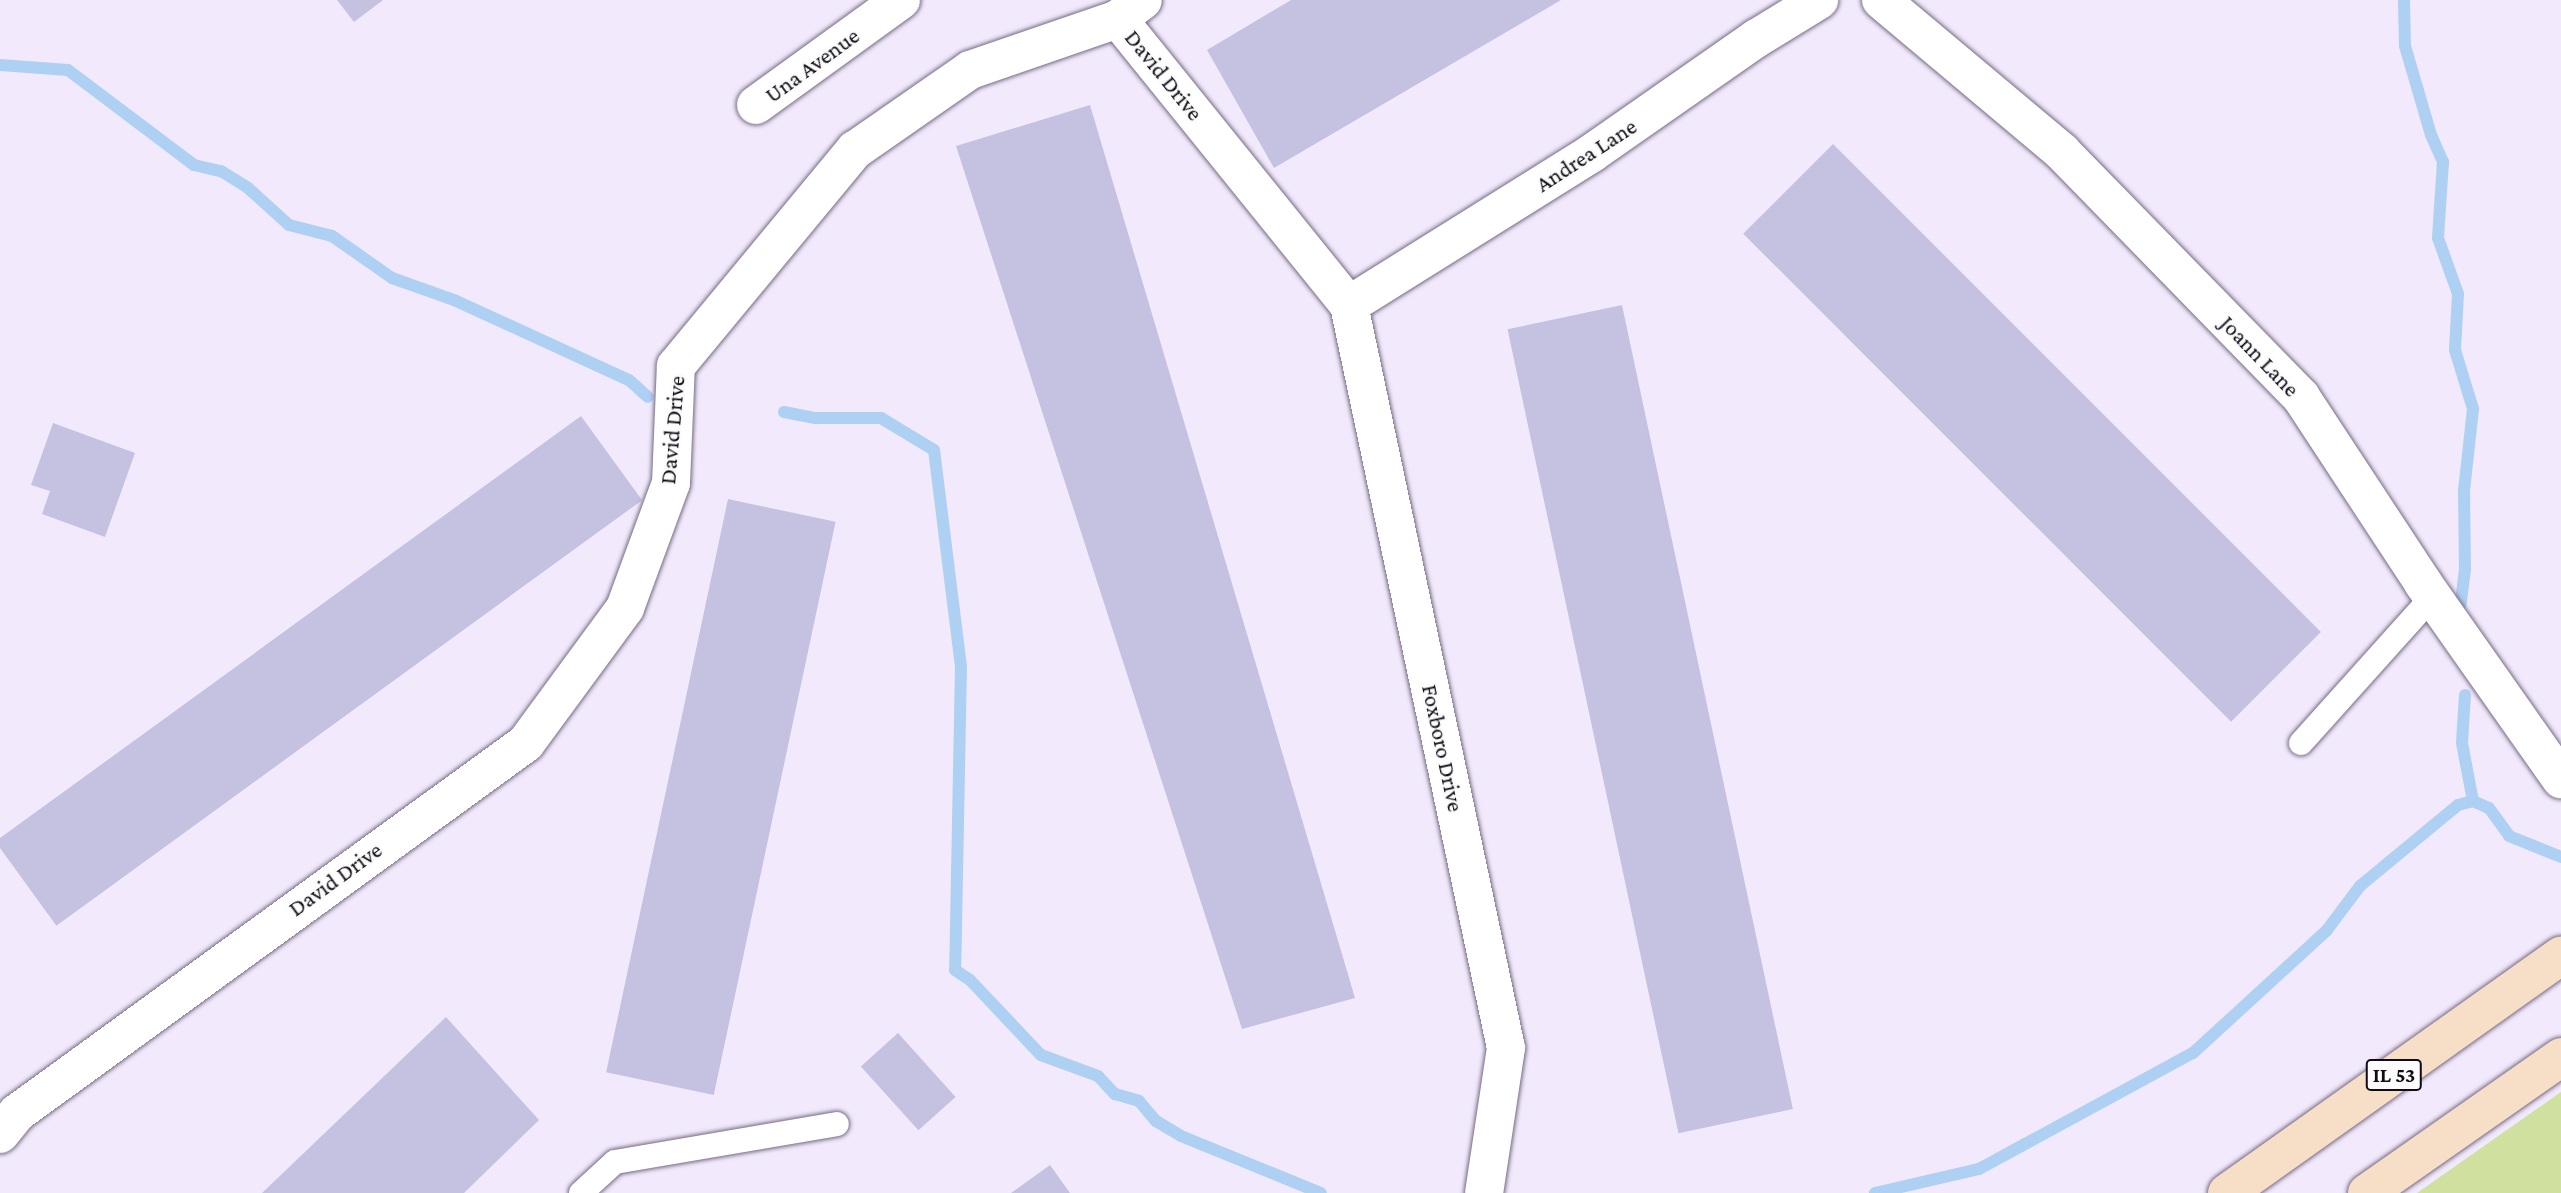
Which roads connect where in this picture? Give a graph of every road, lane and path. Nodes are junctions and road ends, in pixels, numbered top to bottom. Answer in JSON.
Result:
{"nodes":[{"id":1,"x":901,"y":0,"type":"edge"},
{"id":2,"x":1819,"y":0,"type":"edge"},
{"id":3,"x":1881,"y":0,"type":"edge"},
{"id":4,"x":1131,"y":9,"type":"edge"},
{"id":5,"x":757,"y":105,"type":"dead end"},
{"id":6,"x":1349,"y":305,"type":"junction"},
{"id":7,"x":2432,"y":597,"type":"junction"},
{"id":8,"x":2301,"y":743,"type":"dead end"},
{"id":9,"x":2561,"y":779,"type":"edge"},
{"id":10,"x":2561,"y":957,"type":"edge"},
{"id":11,"x":2561,"y":1057,"type":"edge"},
{"id":12,"x":837,"y":1124,"type":"dead end"},
{"id":13,"x":0,"y":1134,"type":"edge"},
{"id":14,"x":581,"y":1193,"type":"edge"},
{"id":15,"x":1484,"y":1193,"type":"edge"},
{"id":16,"x":2227,"y":1193,"type":"edge"},
{"id":17,"x":2367,"y":1193,"type":"edge"}],
"edges":[{"from":1,"to":5,"type":"street","name":"Una Avenue"},
{"from":2,"to":6,"type":"street","name":"Andrea Lane"},
{"from":3,"to":7,"type":"street","name":"Joann Lane"},
{"from":4,"to":6,"type":"street","name":"David Drive"},
{"from":4,"to":13,"type":"street","name":"David Drive"},
{"from":6,"to":15,"type":"street","name":"Foxboro Drive"},
{"from":7,"to":8,"type":"lane"},
{"from":7,"to":9,"type":"street","name":"Joann Lane"},
{"from":10,"to":16,"type":"main road","number":"IL 53"},
{"from":11,"to":17,"type":"main road"},
{"from":12,"to":14,"type":"lane"}]}
